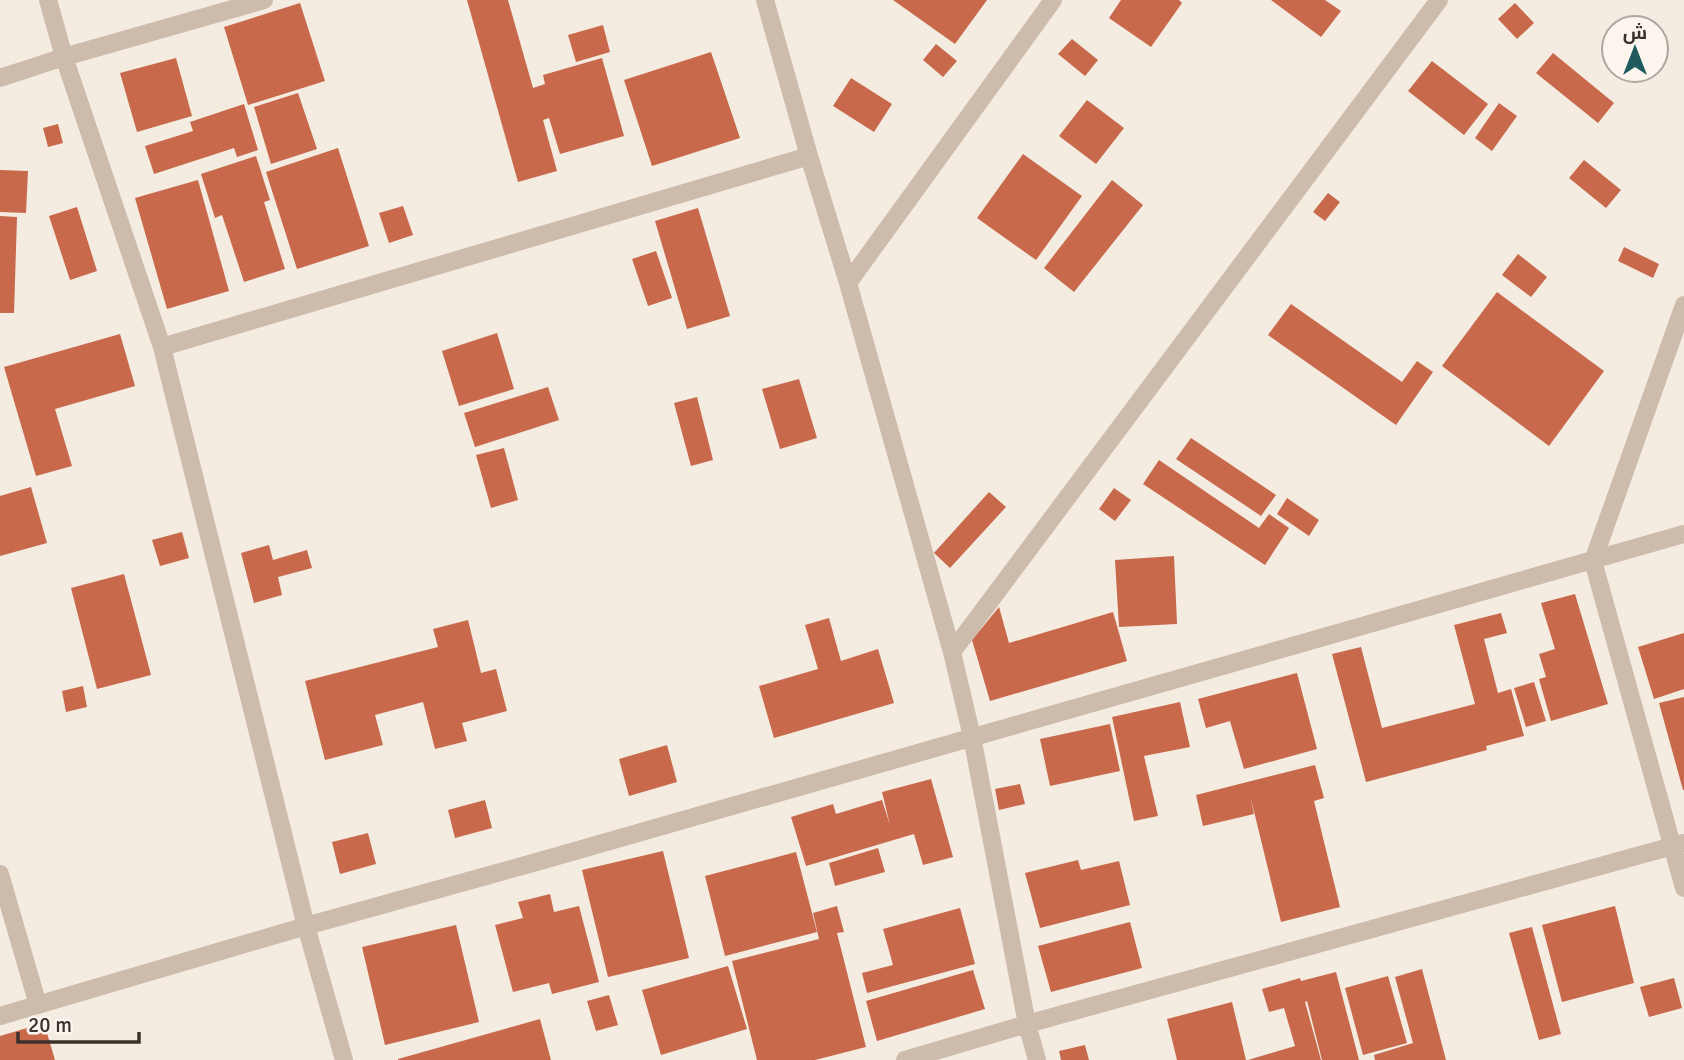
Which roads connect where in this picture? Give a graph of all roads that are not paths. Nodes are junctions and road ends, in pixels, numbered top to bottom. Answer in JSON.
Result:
{"nodes":[{"id":1,"x":48,"y":0,"type":"edge"},
{"id":2,"x":264,"y":0,"type":"edge"},
{"id":3,"x":765,"y":0,"type":"edge"},
{"id":4,"x":1053,"y":0,"type":"edge"},
{"id":5,"x":1439,"y":0,"type":"edge"},
{"id":6,"x":64,"y":57,"type":"junction"},
{"id":7,"x":0,"y":78,"type":"edge"},
{"id":8,"x":809,"y":156,"type":"junction"},
{"id":9,"x":848,"y":283,"type":"junction"},
{"id":10,"x":1684,"y":304,"type":"edge"},
{"id":11,"x":162,"y":347,"type":"junction"},
{"id":12,"x":1684,"y":534,"type":"edge"},
{"id":13,"x":1593,"y":561,"type":"junction"},
{"id":14,"x":951,"y":652,"type":"junction"},
{"id":15,"x":972,"y":737,"type":"junction"},
{"id":16,"x":1678,"y":845,"type":"edge"},
{"id":17,"x":0,"y":874,"type":"edge"},
{"id":18,"x":1684,"y":888,"type":"edge"},
{"id":19,"x":306,"y":926,"type":"junction"},
{"id":20,"x":38,"y":1005,"type":"junction"},
{"id":21,"x":0,"y":1016,"type":"edge"},
{"id":22,"x":1027,"y":1024,"type":"junction"},
{"id":23,"x":344,"y":1060,"type":"edge"},
{"id":24,"x":905,"y":1060,"type":"edge"},
{"id":25,"x":1037,"y":1060,"type":"edge"}],
"edges":[{"from":1,"to":6,"type":"street"},
{"from":2,"to":6,"type":"street"},
{"from":3,"to":8,"type":"street"},
{"from":4,"to":9,"type":"street"},
{"from":5,"to":14,"type":"street"},
{"from":6,"to":7,"type":"street"},
{"from":6,"to":11,"type":"street"},
{"from":8,"to":9,"type":"street"},
{"from":8,"to":11,"type":"street"},
{"from":9,"to":14,"type":"street"},
{"from":10,"to":13,"type":"street"},
{"from":11,"to":19,"type":"street"},
{"from":12,"to":13,"type":"street"},
{"from":13,"to":15,"type":"street"},
{"from":13,"to":16,"type":"street"},
{"from":14,"to":15,"type":"street"},
{"from":15,"to":19,"type":"street"},
{"from":15,"to":22,"type":"street"},
{"from":16,"to":18,"type":"street"},
{"from":16,"to":22,"type":"street"},
{"from":17,"to":20,"type":"street"},
{"from":19,"to":20,"type":"street"},
{"from":19,"to":23,"type":"street"},
{"from":20,"to":21,"type":"street"},
{"from":22,"to":24,"type":"street"},
{"from":22,"to":25,"type":"street"}]}
